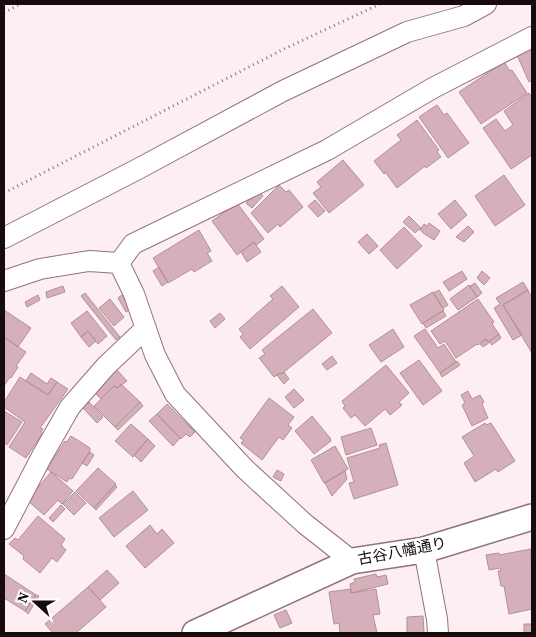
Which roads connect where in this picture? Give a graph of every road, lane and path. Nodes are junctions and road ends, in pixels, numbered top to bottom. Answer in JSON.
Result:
{"nodes":[{"id":1,"x":20,"y":4,"type":"edge"},
{"id":2,"x":380,"y":4,"type":"edge"},
{"id":3,"x":486,"y":4,"type":"edge"},
{"id":4,"x":4,"y":13,"type":"edge"},
{"id":5,"x":532,"y":37,"type":"edge"},
{"id":6,"x":4,"y":193,"type":"edge"},
{"id":7,"x":4,"y":238,"type":"edge"},
{"id":8,"x":119,"y":263,"type":"junction"},
{"id":9,"x":4,"y":281,"type":"edge"},
{"id":10,"x":146,"y":328,"type":"junction"},
{"id":11,"x":532,"y":517,"type":"edge"},
{"id":12,"x":4,"y":529,"type":"edge"},
{"id":13,"x":424,"y":550,"type":"junction"},
{"id":14,"x":352,"y":561,"type":"junction"},
{"id":15,"x":195,"y":633,"type":"edge"},
{"id":16,"x":438,"y":633,"type":"edge"}],
"edges":[{"from":1,"to":4,"type":"path"},
{"from":2,"to":6,"type":"path"},
{"from":3,"to":7,"type":"street"},
{"from":5,"to":8,"type":"street"},
{"from":8,"to":9,"type":"street"},
{"from":8,"to":10,"type":"street"},
{"from":10,"to":12,"type":"street"},
{"from":10,"to":14,"type":"street"},
{"from":11,"to":13,"type":"street","name":"古谷八幡通り"},
{"from":13,"to":14,"type":"street","name":"古谷八幡通り"},
{"from":13,"to":16,"type":"street"},
{"from":14,"to":15,"type":"street","name":"古谷八幡通り"}]}
